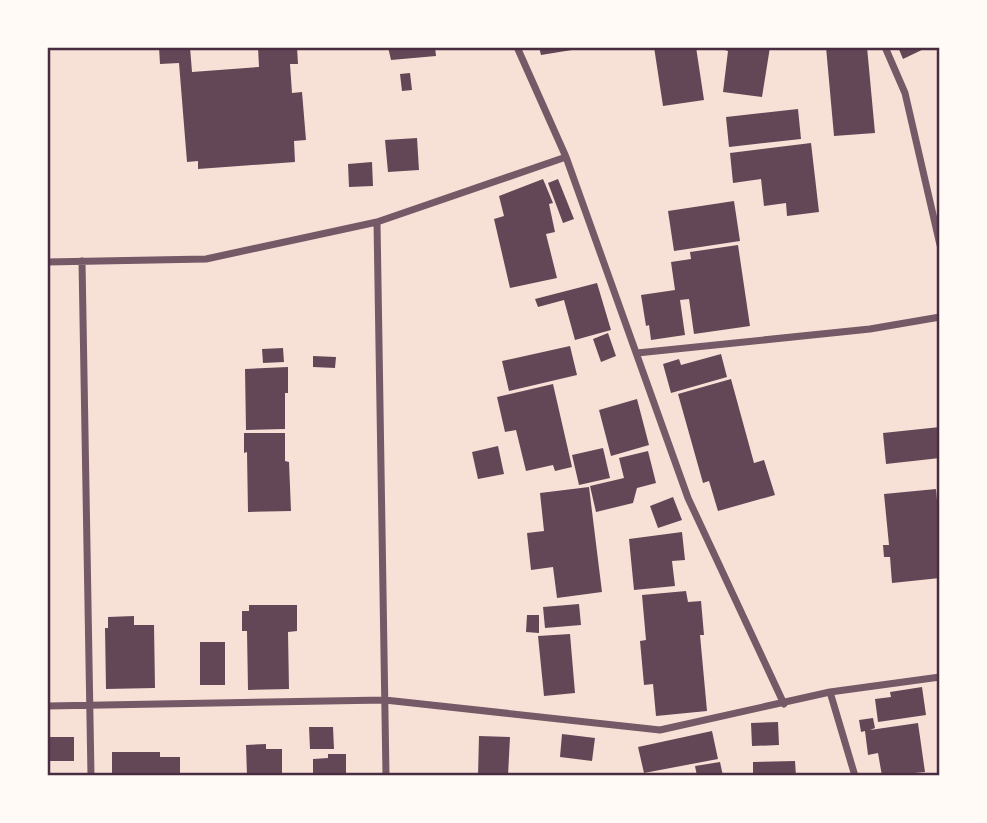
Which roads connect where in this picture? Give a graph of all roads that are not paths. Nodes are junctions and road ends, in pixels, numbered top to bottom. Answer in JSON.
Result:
{"nodes":[{"id":1,"x":517,"y":47,"type":"edge"},
{"id":2,"x":885,"y":47,"type":"edge"},
{"id":3,"x":566,"y":157,"type":"junction"},
{"id":4,"x":377,"y":222,"type":"junction"},
{"id":5,"x":940,"y":245,"type":"edge"},
{"id":6,"x":82,"y":261,"type":"junction"},
{"id":7,"x":47,"y":262,"type":"edge"},
{"id":8,"x":940,"y":317,"type":"edge"},
{"id":9,"x":637,"y":354,"type":"junction"},
{"id":10,"x":940,"y":677,"type":"edge"},
{"id":11,"x":830,"y":692,"type":"junction"},
{"id":12,"x":385,"y":700,"type":"junction"},
{"id":13,"x":784,"y":704,"type":"junction"},
{"id":14,"x":90,"y":705,"type":"junction"},
{"id":15,"x":47,"y":706,"type":"edge"},
{"id":16,"x":91,"y":776,"type":"edge"},
{"id":17,"x":386,"y":776,"type":"edge"},
{"id":18,"x":855,"y":776,"type":"edge"}],
"edges":[{"from":1,"to":3,"type":"street"},
{"from":2,"to":5,"type":"street"},
{"from":3,"to":4,"type":"street"},
{"from":3,"to":9,"type":"street"},
{"from":4,"to":6,"type":"street"},
{"from":4,"to":12,"type":"street"},
{"from":6,"to":7,"type":"street"},
{"from":6,"to":14,"type":"street"},
{"from":8,"to":9,"type":"street"},
{"from":9,"to":13,"type":"street"},
{"from":10,"to":11,"type":"street"},
{"from":11,"to":13,"type":"street"},
{"from":11,"to":18,"type":"street"},
{"from":12,"to":13,"type":"street"},
{"from":12,"to":14,"type":"street"},
{"from":12,"to":17,"type":"street"},
{"from":14,"to":15,"type":"street"},
{"from":14,"to":16,"type":"street"}]}
